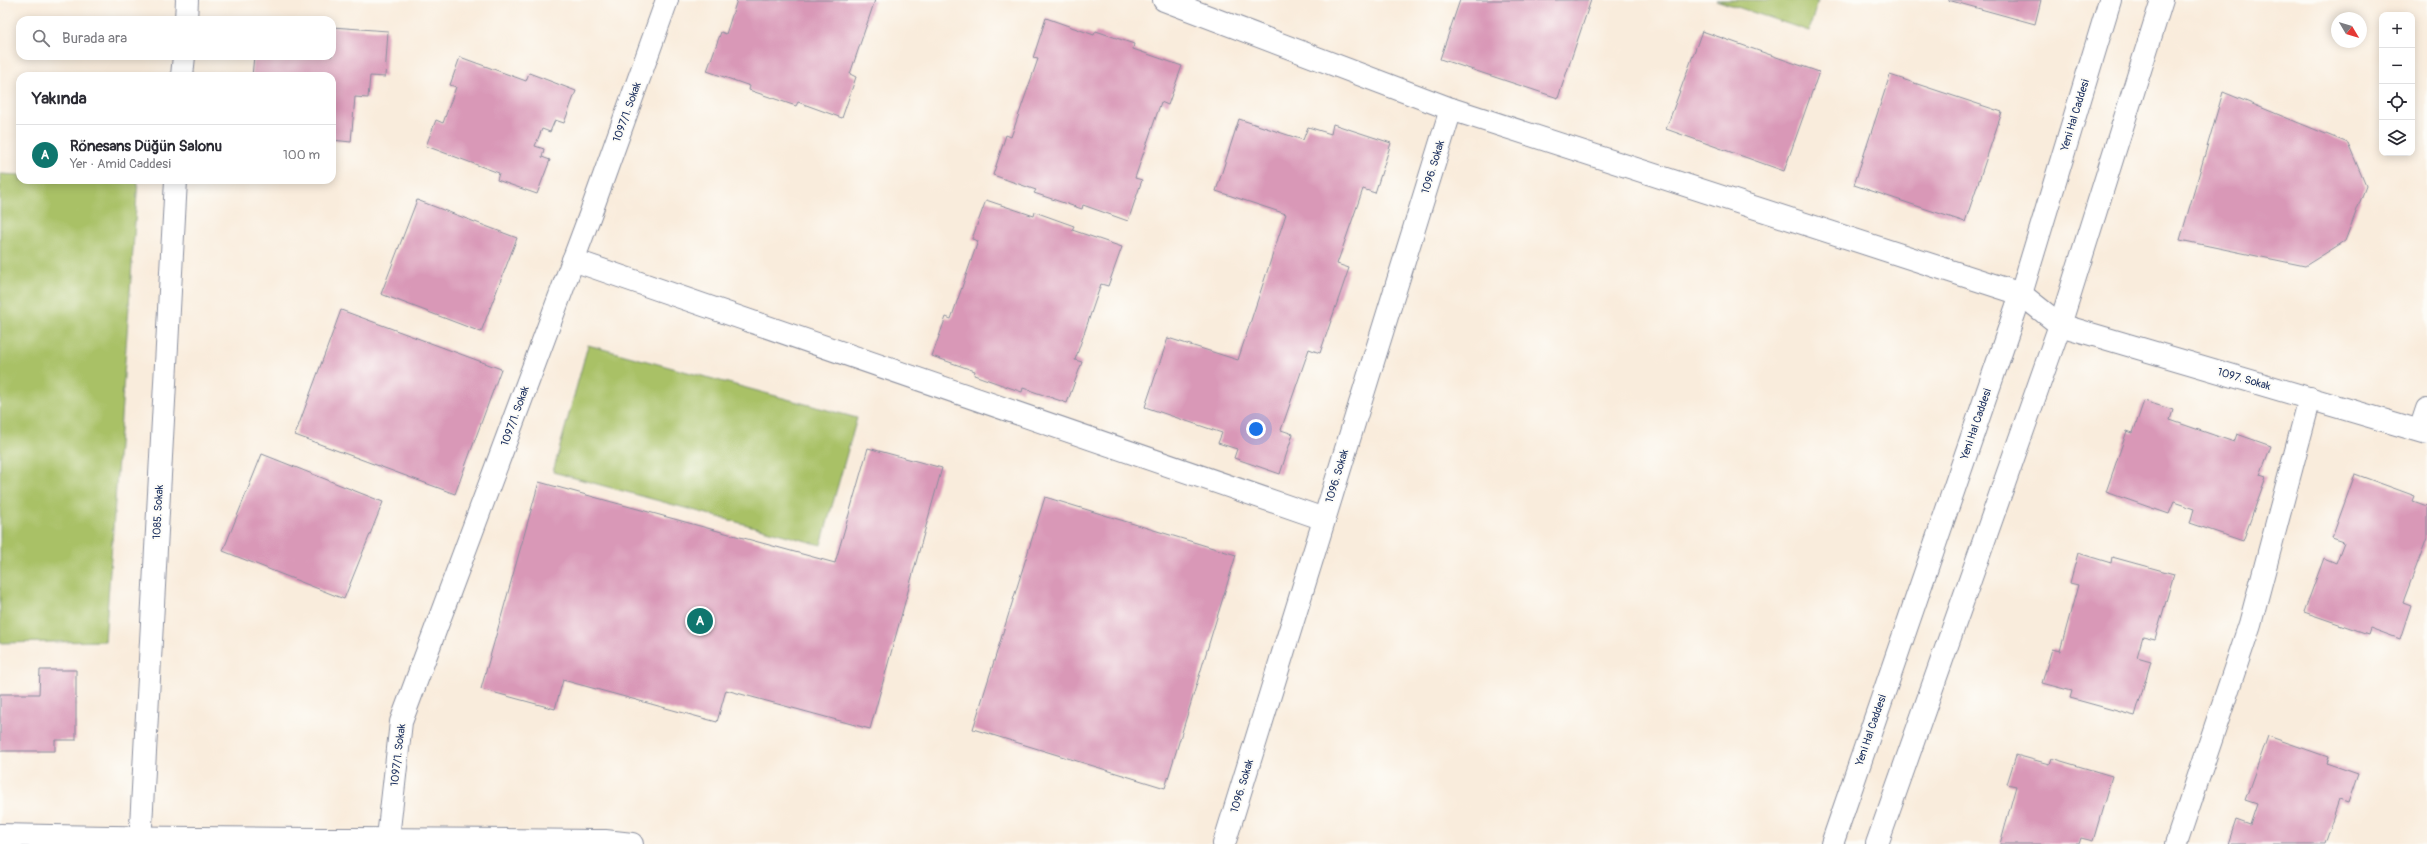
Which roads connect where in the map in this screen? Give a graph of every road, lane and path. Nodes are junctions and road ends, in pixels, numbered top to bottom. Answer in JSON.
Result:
{"nodes":[{"id":1,"x":187,"y":0,"type":"edge"},
{"id":2,"x":667,"y":0,"type":"edge"},
{"id":3,"x":1164,"y":0,"type":"edge"},
{"id":4,"x":2110,"y":0,"type":"edge"},
{"id":5,"x":2162,"y":0,"type":"edge"},
{"id":6,"x":186,"y":16,"type":"edge"},
{"id":7,"x":184,"y":60,"type":"edge"},
{"id":8,"x":182,"y":72,"type":"edge"},
{"id":9,"x":1451,"y":109,"type":"junction"},
{"id":10,"x":176,"y":184,"type":"edge"},
{"id":11,"x":573,"y":260,"type":"junction"},
{"id":12,"x":2021,"y":294,"type":"junction"},
{"id":13,"x":2060,"y":325,"type":"junction"},
{"id":14,"x":2310,"y":398,"type":"junction"},
{"id":15,"x":2427,"y":409,"type":"edge"},
{"id":16,"x":2423,"y":432,"type":"edge"},
{"id":17,"x":1324,"y":519,"type":"junction"},
{"id":18,"x":0,"y":835,"type":"edge"},
{"id":19,"x":388,"y":838,"type":"junction"},
{"id":20,"x":140,"y":841,"type":"edge"},
{"id":21,"x":605,"y":842,"type":"edge"},
{"id":22,"x":632,"y":844,"type":"edge"},
{"id":23,"x":1224,"y":844,"type":"edge"},
{"id":24,"x":1832,"y":844,"type":"edge"},
{"id":25,"x":1877,"y":844,"type":"edge"},
{"id":26,"x":2176,"y":844,"type":"edge"}],
"edges":[{"from":1,"to":6,"type":"street"},
{"from":2,"to":11,"type":"street","name":"1097/1. Sokak"},
{"from":3,"to":9,"type":"street"},
{"from":4,"to":12,"type":"street","name":"Yeni Hal Caddesi"},
{"from":5,"to":13,"type":"street"},
{"from":7,"to":8,"type":"street"},
{"from":9,"to":12,"type":"street"},
{"from":9,"to":17,"type":"street","name":"1096. Sokak"},
{"from":10,"to":20,"type":"street","name":"1085. Sokak"},
{"from":11,"to":17,"type":"street"},
{"from":11,"to":19,"type":"street","name":"1097/1. Sokak"},
{"from":12,"to":13,"type":"street"},
{"from":12,"to":24,"type":"street","name":"Yeni Hal Caddesi"},
{"from":13,"to":14,"type":"street","name":"1097. Sokak"},
{"from":13,"to":25,"type":"street"},
{"from":14,"to":16,"type":"street","name":"1097. Sokak"},
{"from":14,"to":26,"type":"street"},
{"from":15,"to":16,"type":"street"},
{"from":17,"to":23,"type":"street","name":"1096. Sokak"},
{"from":18,"to":20,"type":"street"},
{"from":19,"to":20,"type":"street"},
{"from":19,"to":21,"type":"street"},
{"from":21,"to":22,"type":"street"}]}
